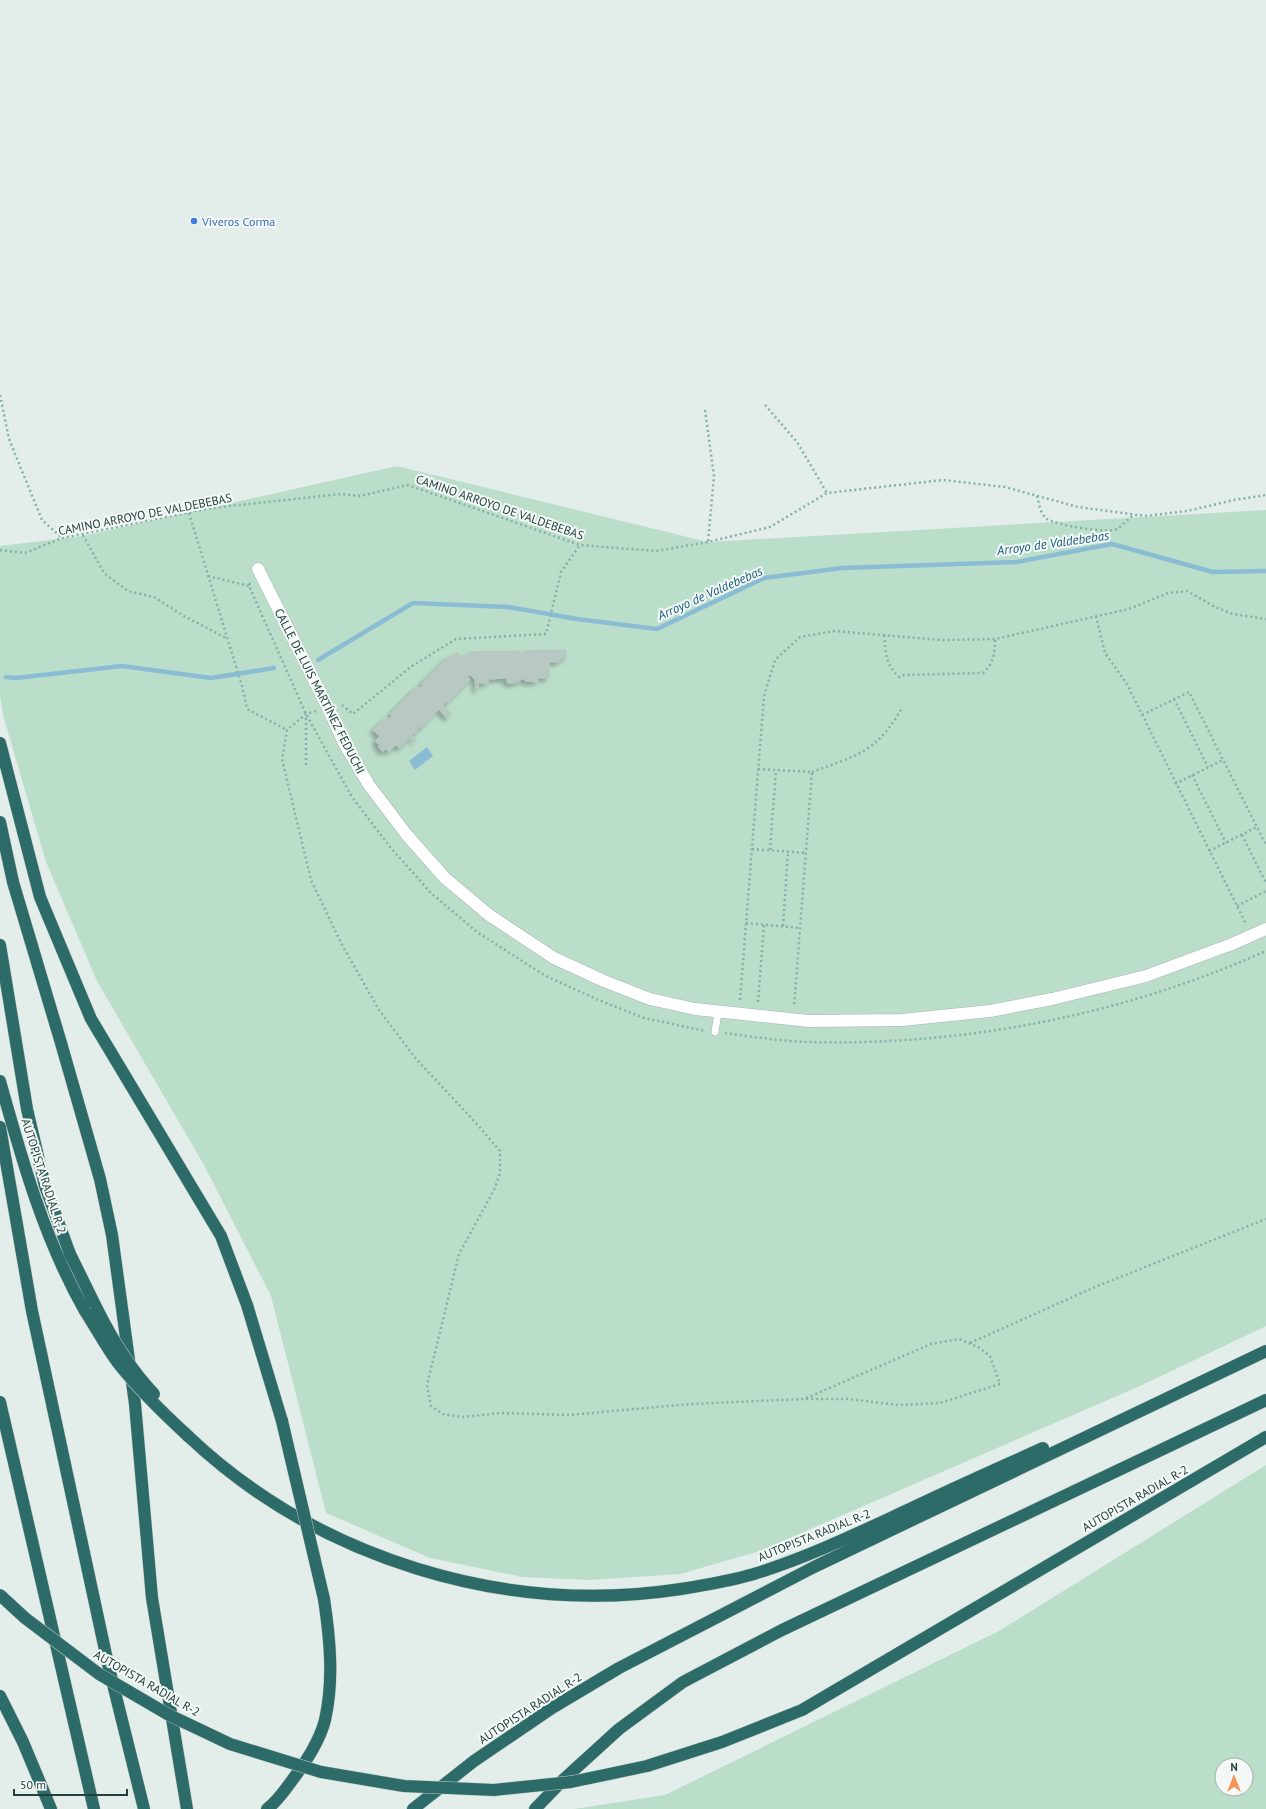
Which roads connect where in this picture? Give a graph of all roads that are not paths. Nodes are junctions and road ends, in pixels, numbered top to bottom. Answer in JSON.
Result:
{"nodes":[{"id":1,"x":258,"y":569,"type":"dead end"},
{"id":2,"x":0,"y":743,"type":"edge"},
{"id":3,"x":0,"y":822,"type":"edge"},
{"id":4,"x":1266,"y":929,"type":"edge"},
{"id":5,"x":0,"y":945,"type":"edge"},
{"id":6,"x":718,"y":1012,"type":"junction"},
{"id":7,"x":715,"y":1032,"type":"dead end"},
{"id":8,"x":0,"y":1081,"type":"edge"},
{"id":9,"x":0,"y":1127,"type":"edge"},
{"id":10,"x":91,"y":1310,"type":"junction"},
{"id":11,"x":1266,"y":1352,"type":"edge"},
{"id":12,"x":1266,"y":1400,"type":"edge"},
{"id":13,"x":0,"y":1402,"type":"edge"},
{"id":14,"x":1266,"y":1437,"type":"edge"},
{"id":15,"x":1070,"y":1444,"type":"junction"},
{"id":16,"x":0,"y":1595,"type":"edge"},
{"id":17,"x":0,"y":1696,"type":"edge"},
{"id":18,"x":50,"y":1809,"type":"edge"},
{"id":19,"x":94,"y":1809,"type":"edge"},
{"id":20,"x":144,"y":1809,"type":"edge"},
{"id":21,"x":187,"y":1809,"type":"edge"},
{"id":22,"x":267,"y":1809,"type":"edge"},
{"id":23,"x":413,"y":1809,"type":"edge"},
{"id":24,"x":535,"y":1809,"type":"edge"}],
"edges":[{"from":1,"to":6,"type":"street","name":"CALLE DE LUIS MARTÍNEZ FEDUCHI"},
{"from":2,"to":22,"type":"highway","bridge":true},
{"from":3,"to":21,"type":"highway"},
{"from":4,"to":6,"type":"street","name":"CALLE DE LUIS MARTÍNEZ FEDUCHI"},
{"from":5,"to":10,"type":"highway"},
{"from":6,"to":7,"type":"lane"},
{"from":8,"to":10,"type":"highway","name":"AUTOPISTA RADIAL R-2"},
{"from":9,"to":20,"type":"highway"},
{"from":10,"to":15,"type":"highway","name":"AUTOPISTA RADIAL R-2","bridge":true},
{"from":11,"to":15,"type":"highway","name":"AUTOPISTA RADIAL R-2"},
{"from":12,"to":24,"type":"highway"},
{"from":13,"to":19,"type":"highway"},
{"from":14,"to":16,"type":"highway","name":"AUTOPISTA RADIAL R-2","bridge":true},
{"from":15,"to":23,"type":"highway","name":"AUTOPISTA RADIAL R-2"},
{"from":17,"to":18,"type":"highway"}]}
